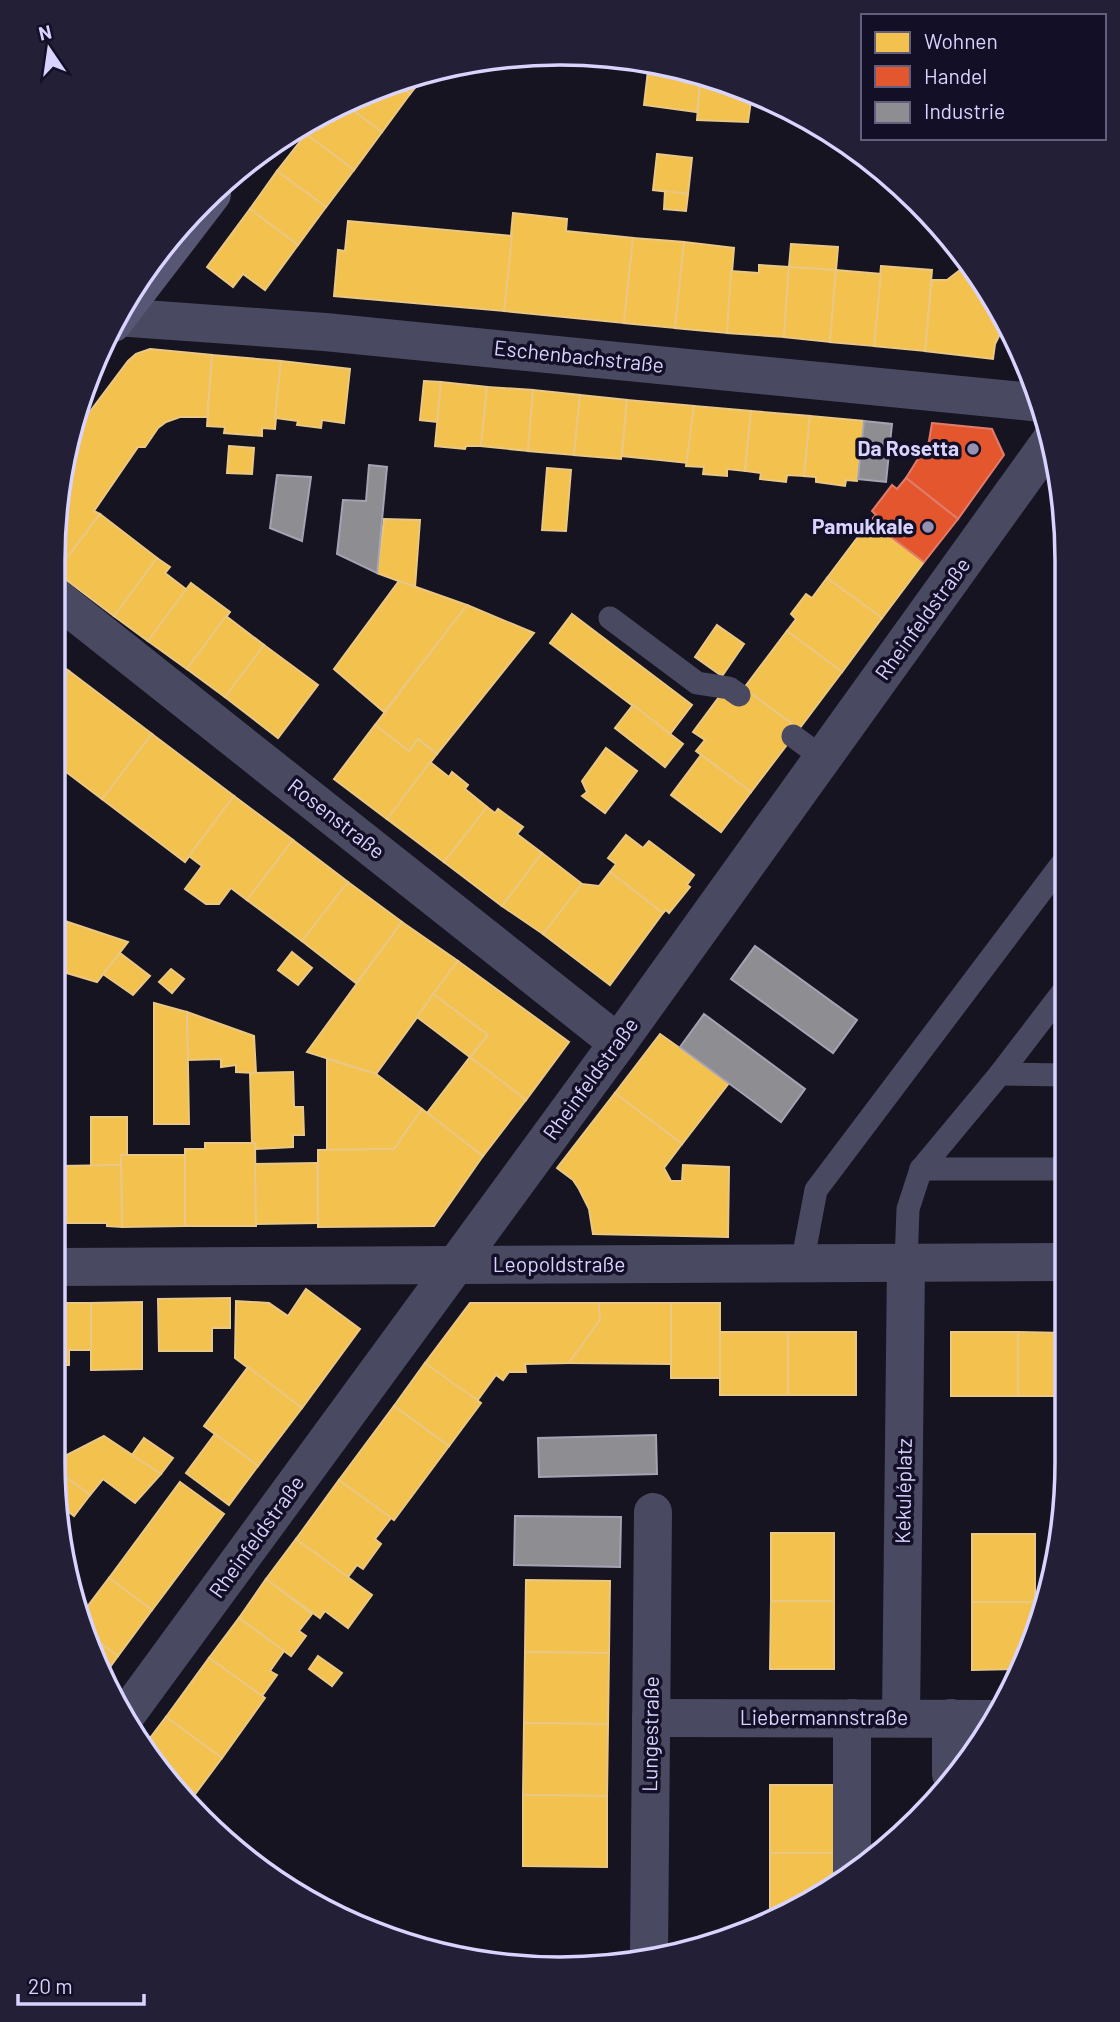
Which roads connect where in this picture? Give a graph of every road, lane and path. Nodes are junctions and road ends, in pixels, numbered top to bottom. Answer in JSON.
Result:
{"nodes":[{"id":1,"x":127,"y":320,"type":"edge"},
{"id":2,"x":1029,"y":401,"type":"edge"},
{"id":3,"x":1043,"y":450,"type":"edge"},
{"id":4,"x":65,"y":604,"type":"edge"},
{"id":5,"x":610,"y":618,"type":"dead end"},
{"id":6,"x":739,"y":695,"type":"dead end"},
{"id":7,"x":1055,"y":872,"type":"edge"},
{"id":8,"x":1055,"y":1004,"type":"edge"},
{"id":9,"x":618,"y":1043,"type":"junction"},
{"id":10,"x":1000,"y":1074,"type":"junction"},
{"id":11,"x":1055,"y":1075,"type":"edge"},
{"id":12,"x":921,"y":1169,"type":"junction"},
{"id":13,"x":1055,"y":1169,"type":"edge"},
{"id":14,"x":1055,"y":1262,"type":"edge"},
{"id":15,"x":906,"y":1263,"type":"junction"},
{"id":16,"x":802,"y":1264,"type":"junction"},
{"id":17,"x":456,"y":1265,"type":"junction"},
{"id":18,"x":65,"y":1267,"type":"edge"},
{"id":19,"x":653,"y":1512,"type":"dead end"},
{"id":20,"x":131,"y":1709,"type":"edge"},
{"id":21,"x":651,"y":1718,"type":"junction"},
{"id":22,"x":852,"y":1718,"type":"junction"},
{"id":23,"x":901,"y":1718,"type":"junction"},
{"id":24,"x":951,"y":1718,"type":"junction"},
{"id":25,"x":984,"y":1718,"type":"edge"},
{"id":26,"x":951,"y":1765,"type":"edge"},
{"id":27,"x":852,"y":1862,"type":"edge"},
{"id":28,"x":649,"y":1949,"type":"edge"}],
"edges":[{"from":1,"to":2,"type":"street","name":"Eschenbachstraße"},
{"from":3,"to":9,"type":"street","name":"Rheinfeldstraße"},
{"from":4,"to":9,"type":"street","name":"Rosenstraße"},
{"from":5,"to":6,"type":"lane"},
{"from":7,"to":16,"type":"lane"},
{"from":8,"to":10,"type":"lane"},
{"from":9,"to":17,"type":"street","name":"Rheinfeldstraße"},
{"from":10,"to":11,"type":"lane"},
{"from":10,"to":12,"type":"lane"},
{"from":12,"to":13,"type":"lane"},
{"from":12,"to":15,"type":"lane"},
{"from":14,"to":15,"type":"street","name":"Leopoldstraße"},
{"from":15,"to":16,"type":"street","name":"Leopoldstraße"},
{"from":15,"to":23,"type":"street","name":"Kekuléplatz"},
{"from":16,"to":17,"type":"street","name":"Leopoldstraße"},
{"from":17,"to":18,"type":"street","name":"Leopoldstraße"},
{"from":17,"to":20,"type":"street","name":"Rheinfeldstraße"},
{"from":19,"to":21,"type":"street","name":"Lungestraße"},
{"from":21,"to":22,"type":"street","name":"Liebermannstraße"},
{"from":21,"to":28,"type":"street","name":"Lungestraße"},
{"from":22,"to":23,"type":"street","name":"Liebermannstraße"},
{"from":22,"to":27,"type":"street"},
{"from":23,"to":24,"type":"street","name":"Liebermannstraße"},
{"from":24,"to":25,"type":"street","name":"Liebermannstraße"},
{"from":24,"to":26,"type":"street"}]}
